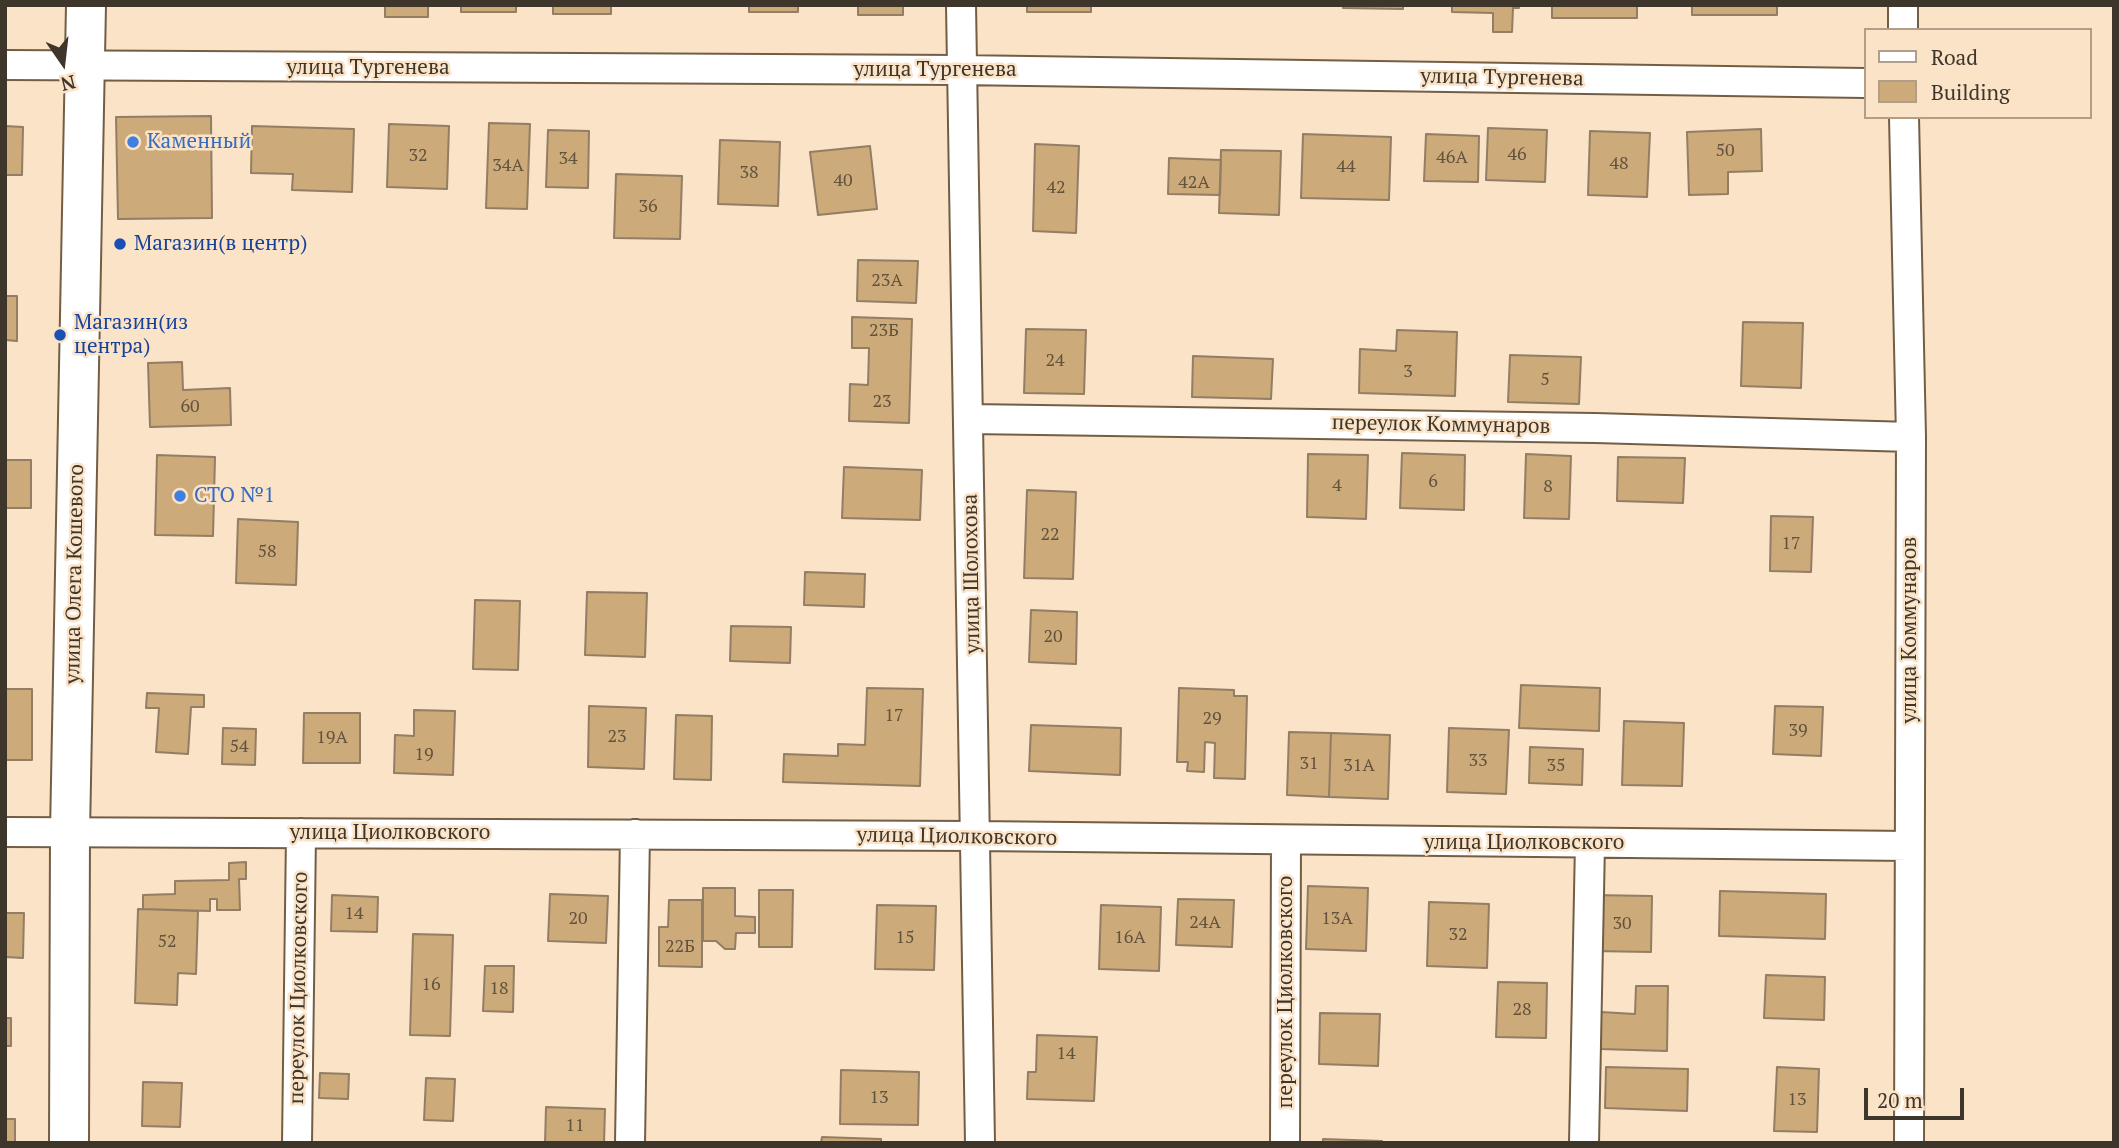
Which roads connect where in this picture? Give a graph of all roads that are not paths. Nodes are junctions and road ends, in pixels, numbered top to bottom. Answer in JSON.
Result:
{"nodes":[{"id":1,"x":86,"y":5,"type":"edge"},
{"id":2,"x":961,"y":5,"type":"edge"},
{"id":3,"x":1903,"y":5,"type":"edge"},
{"id":4,"x":1903,"y":28,"type":"edge"},
{"id":5,"x":5,"y":65,"type":"edge"},
{"id":6,"x":86,"y":67,"type":"junction"},
{"id":7,"x":960,"y":70,"type":"junction"},
{"id":8,"x":1864,"y":83,"type":"edge"},
{"id":9,"x":1905,"y":119,"type":"edge"},
{"id":10,"x":970,"y":419,"type":"junction"},
{"id":11,"x":1911,"y":437,"type":"junction"},
{"id":12,"x":5,"y":832,"type":"edge"},
{"id":13,"x":70,"y":832,"type":"junction"},
{"id":14,"x":301,"y":833,"type":"junction"},
{"id":15,"x":635,"y":834,"type":"junction"},
{"id":16,"x":976,"y":836,"type":"junction"},
{"id":17,"x":1286,"y":841,"type":"junction"},
{"id":18,"x":1590,"y":843,"type":"junction"},
{"id":19,"x":1909,"y":846,"type":"junction"},
{"id":20,"x":69,"y":1143,"type":"edge"},
{"id":21,"x":297,"y":1143,"type":"edge"},
{"id":22,"x":630,"y":1143,"type":"edge"},
{"id":23,"x":980,"y":1143,"type":"edge"},
{"id":24,"x":1285,"y":1143,"type":"edge"},
{"id":25,"x":1584,"y":1143,"type":"edge"},
{"id":26,"x":1909,"y":1143,"type":"edge"}],
"edges":[{"from":1,"to":6,"type":"street","name":"улица Олега Кошевого"},
{"from":2,"to":7,"type":"street","name":"улица Шолохова"},
{"from":3,"to":4,"type":"street"},
{"from":5,"to":6,"type":"street","name":"улица Тургенева"},
{"from":6,"to":7,"type":"street","name":"улица Тургенева"},
{"from":6,"to":13,"type":"street","name":"улица Олега Кошевого"},
{"from":7,"to":8,"type":"street","name":"улица Тургенева"},
{"from":7,"to":10,"type":"street","name":"улица Шолохова"},
{"from":9,"to":11,"type":"street","name":"улица Коммунаров"},
{"from":10,"to":11,"type":"street","name":"переулок Коммунаров"},
{"from":10,"to":16,"type":"street","name":"улица Шолохова"},
{"from":11,"to":19,"type":"street","name":"улица Коммунаров"},
{"from":12,"to":13,"type":"street","name":"улица Циолковского"},
{"from":13,"to":14,"type":"street","name":"улица Циолковского"},
{"from":13,"to":20,"type":"street","name":"улица Олега Кошевого"},
{"from":14,"to":15,"type":"street","name":"улица Циолковского"},
{"from":14,"to":21,"type":"street","name":"переулок Циолковского"},
{"from":15,"to":16,"type":"street","name":"улица Циолковского"},
{"from":15,"to":22,"type":"street"},
{"from":16,"to":17,"type":"street","name":"улица Циолковского"},
{"from":16,"to":23,"type":"street","name":"улица Шолохова"},
{"from":17,"to":18,"type":"street","name":"улица Циолковского"},
{"from":17,"to":24,"type":"street","name":"переулок Циолковского"},
{"from":18,"to":19,"type":"street","name":"улица Циолковского"},
{"from":18,"to":25,"type":"street"},
{"from":19,"to":26,"type":"street","name":"улица Коммунаров"}]}
